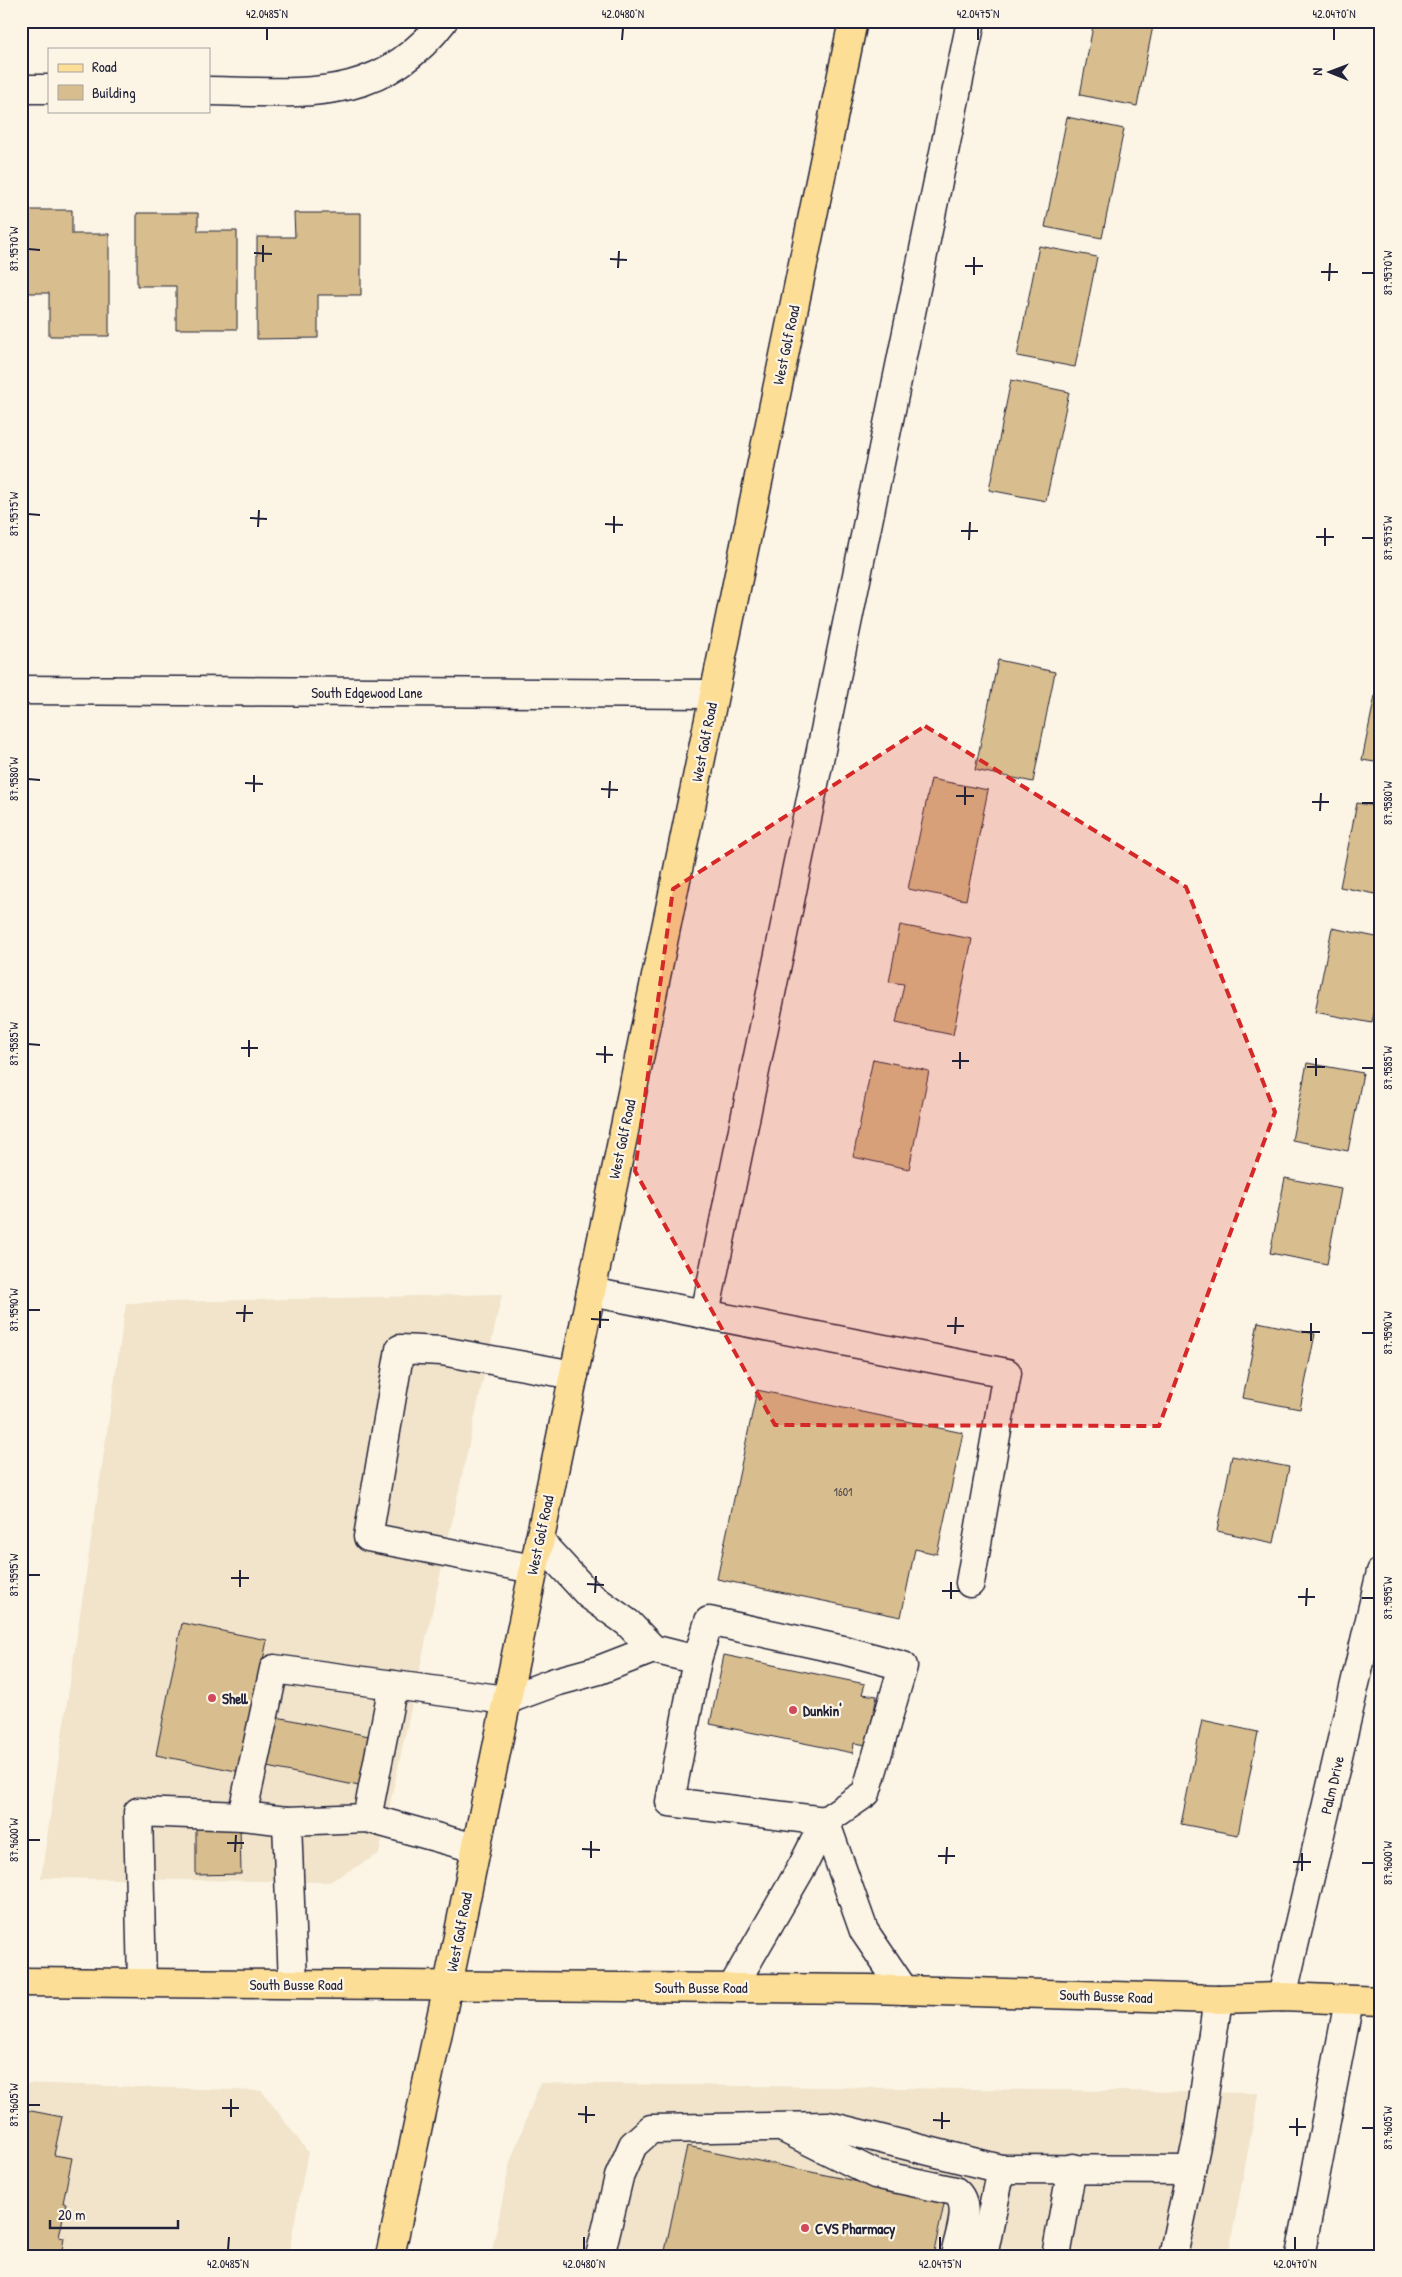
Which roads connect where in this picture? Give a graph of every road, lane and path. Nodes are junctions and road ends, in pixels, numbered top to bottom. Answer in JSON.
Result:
{"nodes":[{"id":1,"x":443,"y":21,"type":"edge"},
{"id":2,"x":852,"y":21,"type":"edge"},
{"id":3,"x":971,"y":21,"type":"edge"},
{"id":4,"x":21,"y":89,"type":"edge"},
{"id":5,"x":48,"y":89,"type":"edge"},
{"id":6,"x":210,"y":91,"type":"edge"},
{"id":7,"x":21,"y":690,"type":"edge"},
{"id":8,"x":714,"y":694,"type":"junction"},
{"id":9,"x":591,"y":1292,"type":"junction"},
{"id":10,"x":705,"y":1314,"type":"junction"},
{"id":11,"x":574,"y":1375,"type":"junction"},
{"id":12,"x":539,"y":1541,"type":"junction"},
{"id":13,"x":533,"y":1568,"type":"junction"},
{"id":14,"x":1381,"y":1572,"type":"edge"},
{"id":15,"x":970,"y":1582,"type":"dead end"},
{"id":16,"x":653,"y":1649,"type":"junction"},
{"id":17,"x":697,"y":1660,"type":"junction"},
{"id":18,"x":393,"y":1685,"type":"junction"},
{"id":19,"x":506,"y":1700,"type":"junction"},
{"id":20,"x":242,"y":1816,"type":"junction"},
{"id":21,"x":367,"y":1818,"type":"junction"},
{"id":22,"x":287,"y":1821,"type":"junction"},
{"id":23,"x":825,"y":1821,"type":"junction"},
{"id":24,"x":475,"y":1848,"type":"junction"},
{"id":25,"x":21,"y":1982,"type":"edge"},
{"id":26,"x":142,"y":1983,"type":"junction"},
{"id":27,"x":293,"y":1984,"type":"junction"},
{"id":28,"x":448,"y":1985,"type":"junction"},
{"id":29,"x":732,"y":1988,"type":"junction"},
{"id":30,"x":904,"y":1990,"type":"junction"},
{"id":31,"x":1282,"y":1997,"type":"junction"},
{"id":32,"x":1218,"y":1999,"type":"junction"},
{"id":33,"x":1349,"y":2000,"type":"junction"},
{"id":34,"x":1381,"y":2001,"type":"edge"},
{"id":35,"x":782,"y":2127,"type":"junction"},
{"id":36,"x":1072,"y":2168,"type":"junction"},
{"id":37,"x":1001,"y":2169,"type":"junction"},
{"id":38,"x":1191,"y":2170,"type":"junction"},
{"id":39,"x":390,"y":2256,"type":"edge"},
{"id":40,"x":600,"y":2256,"type":"edge"},
{"id":41,"x":955,"y":2256,"type":"edge"},
{"id":42,"x":983,"y":2256,"type":"edge"},
{"id":43,"x":1056,"y":2256,"type":"edge"},
{"id":44,"x":1173,"y":2256,"type":"edge"},
{"id":45,"x":1300,"y":2256,"type":"edge"}],
"edges":[{"from":1,"to":6,"type":"street"},
{"from":2,"to":8,"type":"main road","name":"West Golf Road"},
{"from":3,"to":10,"type":"street"},
{"from":4,"to":5,"type":"street"},
{"from":7,"to":8,"type":"street","name":"South Edgewood Lane"},
{"from":8,"to":9,"type":"main road","name":"West Golf Road"},
{"from":9,"to":10,"type":"street"},
{"from":9,"to":11,"type":"main road","name":"West Golf Road"},
{"from":10,"to":15,"type":"street"},
{"from":11,"to":12,"type":"main road","name":"West Golf Road"},
{"from":11,"to":13,"type":"street"},
{"from":12,"to":13,"type":"main road","name":"West Golf Road"},
{"from":12,"to":16,"type":"street"},
{"from":13,"to":19,"type":"main road","name":"West Golf Road"},
{"from":14,"to":31,"type":"street","name":"Palm Drive"},
{"from":16,"to":17,"type":"street"},
{"from":16,"to":19,"type":"street"},
{"from":17,"to":23,"type":"street"},
{"from":17,"to":23,"type":"street"},
{"from":18,"to":19,"type":"street"},
{"from":18,"to":20,"type":"street"},
{"from":18,"to":21,"type":"street"},
{"from":19,"to":24,"type":"main road","name":"West Golf Road"},
{"from":20,"to":22,"type":"street"},
{"from":20,"to":26,"type":"street"},
{"from":21,"to":22,"type":"street"},
{"from":21,"to":24,"type":"street"},
{"from":22,"to":27,"type":"street"},
{"from":23,"to":29,"type":"street"},
{"from":23,"to":30,"type":"street"},
{"from":24,"to":28,"type":"main road","name":"West Golf Road"},
{"from":25,"to":26,"type":"main road","name":"South Busse Road"},
{"from":26,"to":27,"type":"main road","name":"South Busse Road"},
{"from":27,"to":28,"type":"main road","name":"South Busse Road"},
{"from":28,"to":29,"type":"main road","name":"South Busse Road"},
{"from":28,"to":39,"type":"main road","name":"West Golf Road"},
{"from":29,"to":30,"type":"main road","name":"South Busse Road"},
{"from":30,"to":32,"type":"main road","name":"South Busse Road"},
{"from":31,"to":32,"type":"main road","name":"South Busse Road"},
{"from":31,"to":33,"type":"main road","name":"South Busse Road"},
{"from":32,"to":38,"type":"street"},
{"from":33,"to":34,"type":"main road","name":"South Busse Road"},
{"from":33,"to":45,"type":"street"},
{"from":35,"to":37,"type":"street"},
{"from":35,"to":40,"type":"street"},
{"from":35,"to":41,"type":"street"},
{"from":36,"to":37,"type":"street"},
{"from":36,"to":38,"type":"street"},
{"from":36,"to":43,"type":"street"},
{"from":37,"to":42,"type":"street"},
{"from":38,"to":44,"type":"street"}]}
